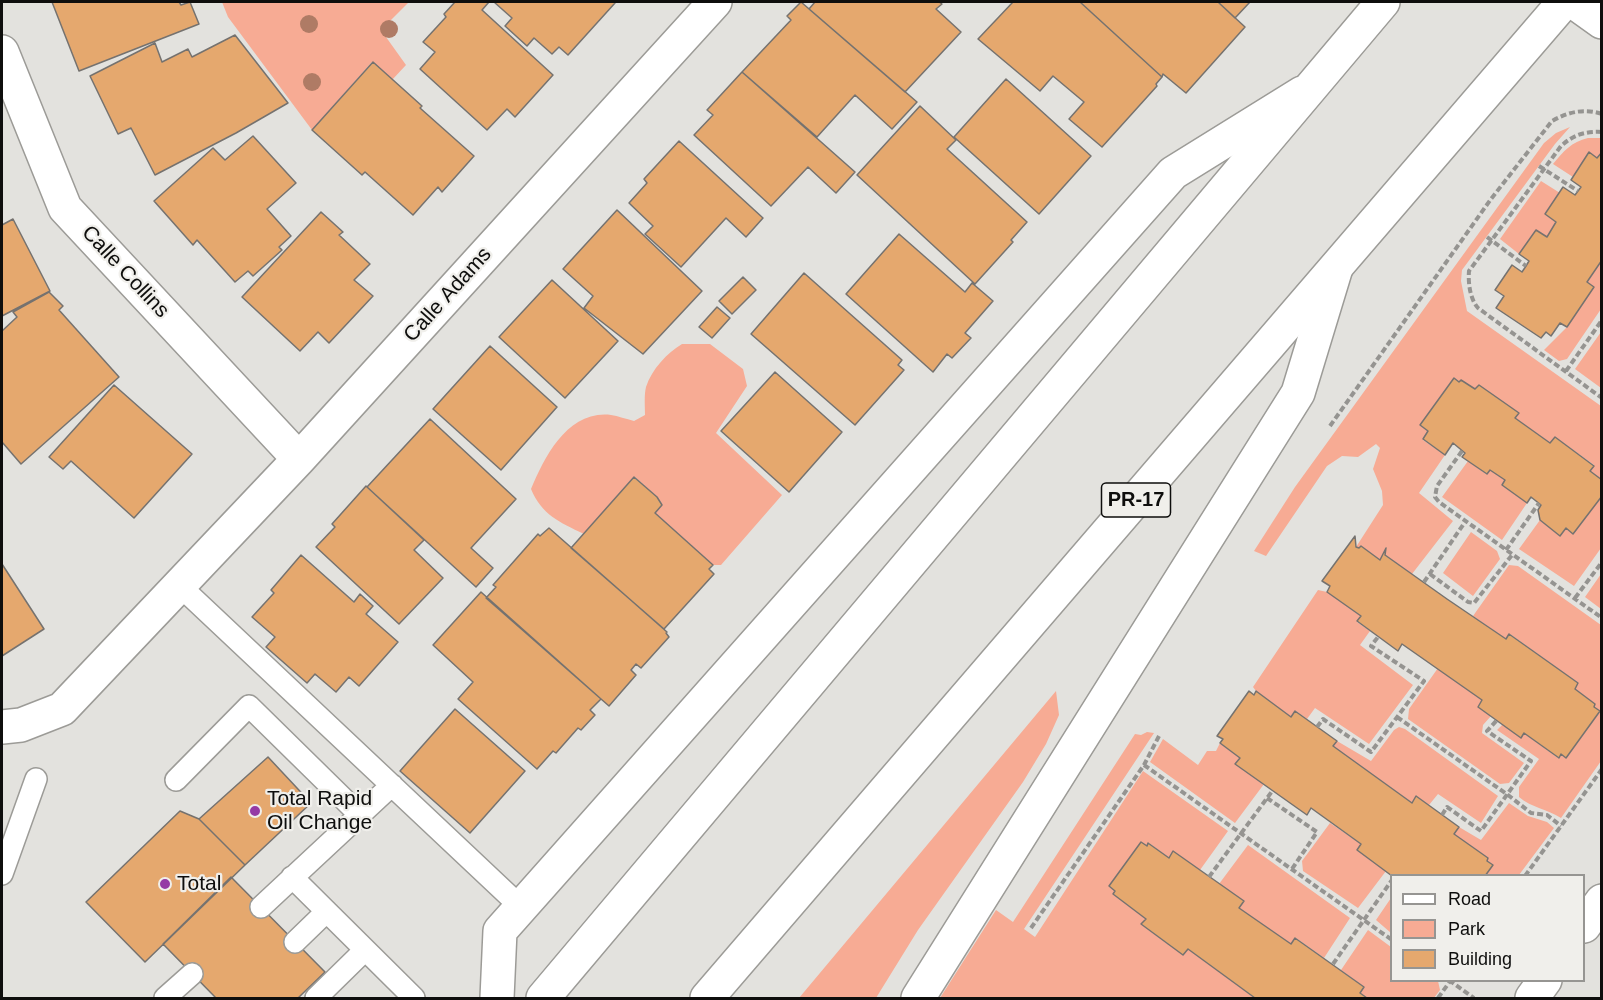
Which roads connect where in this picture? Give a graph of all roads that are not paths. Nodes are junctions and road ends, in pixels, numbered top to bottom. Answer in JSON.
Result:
{"nodes":[{"id":1,"x":715,"y":2,"type":"edge"},
{"id":2,"x":1383,"y":2,"type":"edge"},
{"id":3,"x":1564,"y":2,"type":"edge"},
{"id":4,"x":1574,"y":2,"type":"edge"},
{"id":5,"x":1602,"y":22,"type":"edge"},
{"id":6,"x":2,"y":52,"type":"edge"},
{"id":7,"x":1311,"y":87,"type":"junction"},
{"id":8,"x":1336,"y":268,"type":"junction"},
{"id":9,"x":299,"y":459,"type":"junction"},
{"id":10,"x":180,"y":586,"type":"junction"},
{"id":11,"x":2,"y":727,"type":"edge"},
{"id":12,"x":36,"y":779,"type":"dead end"},
{"id":13,"x":176,"y":780,"type":"dead end"},
{"id":14,"x":392,"y":785,"type":"junction"},
{"id":15,"x":360,"y":815,"type":"junction"},
{"id":16,"x":2,"y":874,"type":"edge"},
{"id":17,"x":292,"y":877,"type":"junction"},
{"id":18,"x":1602,"y":901,"type":"edge"},
{"id":19,"x":261,"y":907,"type":"dead end"},
{"id":20,"x":522,"y":908,"type":"junction"},
{"id":21,"x":326,"y":912,"type":"junction"},
{"id":22,"x":1585,"y":925,"type":"edge"},
{"id":23,"x":295,"y":942,"type":"dead end"},
{"id":24,"x":365,"y":950,"type":"junction"},
{"id":25,"x":192,"y":974,"type":"dead end"},
{"id":26,"x":1544,"y":982,"type":"edge"},
{"id":27,"x":165,"y":999,"type":"edge"},
{"id":28,"x":316,"y":999,"type":"edge"},
{"id":29,"x":414,"y":999,"type":"edge"},
{"id":30,"x":497,"y":999,"type":"edge"},
{"id":31,"x":543,"y":999,"type":"edge"},
{"id":32,"x":707,"y":999,"type":"edge"},
{"id":33,"x":918,"y":999,"type":"edge"},
{"id":34,"x":1532,"y":999,"type":"edge"}],
"edges":[{"from":1,"to":9,"type":"street","name":"Calle Adams"},
{"from":2,"to":7,"type":"street"},
{"from":3,"to":8,"type":"street","number":"PR-17"},
{"from":4,"to":5,"type":"street"},
{"from":6,"to":9,"type":"street","name":"Calle Collins"},
{"from":7,"to":20,"type":"street"},
{"from":7,"to":31,"type":"street"},
{"from":8,"to":32,"type":"street","number":"PR-17"},
{"from":8,"to":33,"type":"street"},
{"from":9,"to":10,"type":"street","name":"Calle Adams"},
{"from":10,"to":11,"type":"street","name":"Calle Adams"},
{"from":10,"to":14,"type":"lane"},
{"from":12,"to":16,"type":"lane"},
{"from":13,"to":15,"type":"lane"},
{"from":14,"to":15,"type":"lane"},
{"from":14,"to":20,"type":"lane"},
{"from":15,"to":17,"type":"lane"},
{"from":17,"to":19,"type":"lane"},
{"from":17,"to":21,"type":"lane"},
{"from":18,"to":22,"type":"street"},
{"from":20,"to":30,"type":"street"},
{"from":21,"to":23,"type":"lane"},
{"from":21,"to":24,"type":"lane"},
{"from":24,"to":28,"type":"lane"},
{"from":24,"to":29,"type":"lane"},
{"from":25,"to":27,"type":"lane"},
{"from":26,"to":34,"type":"street"}]}
